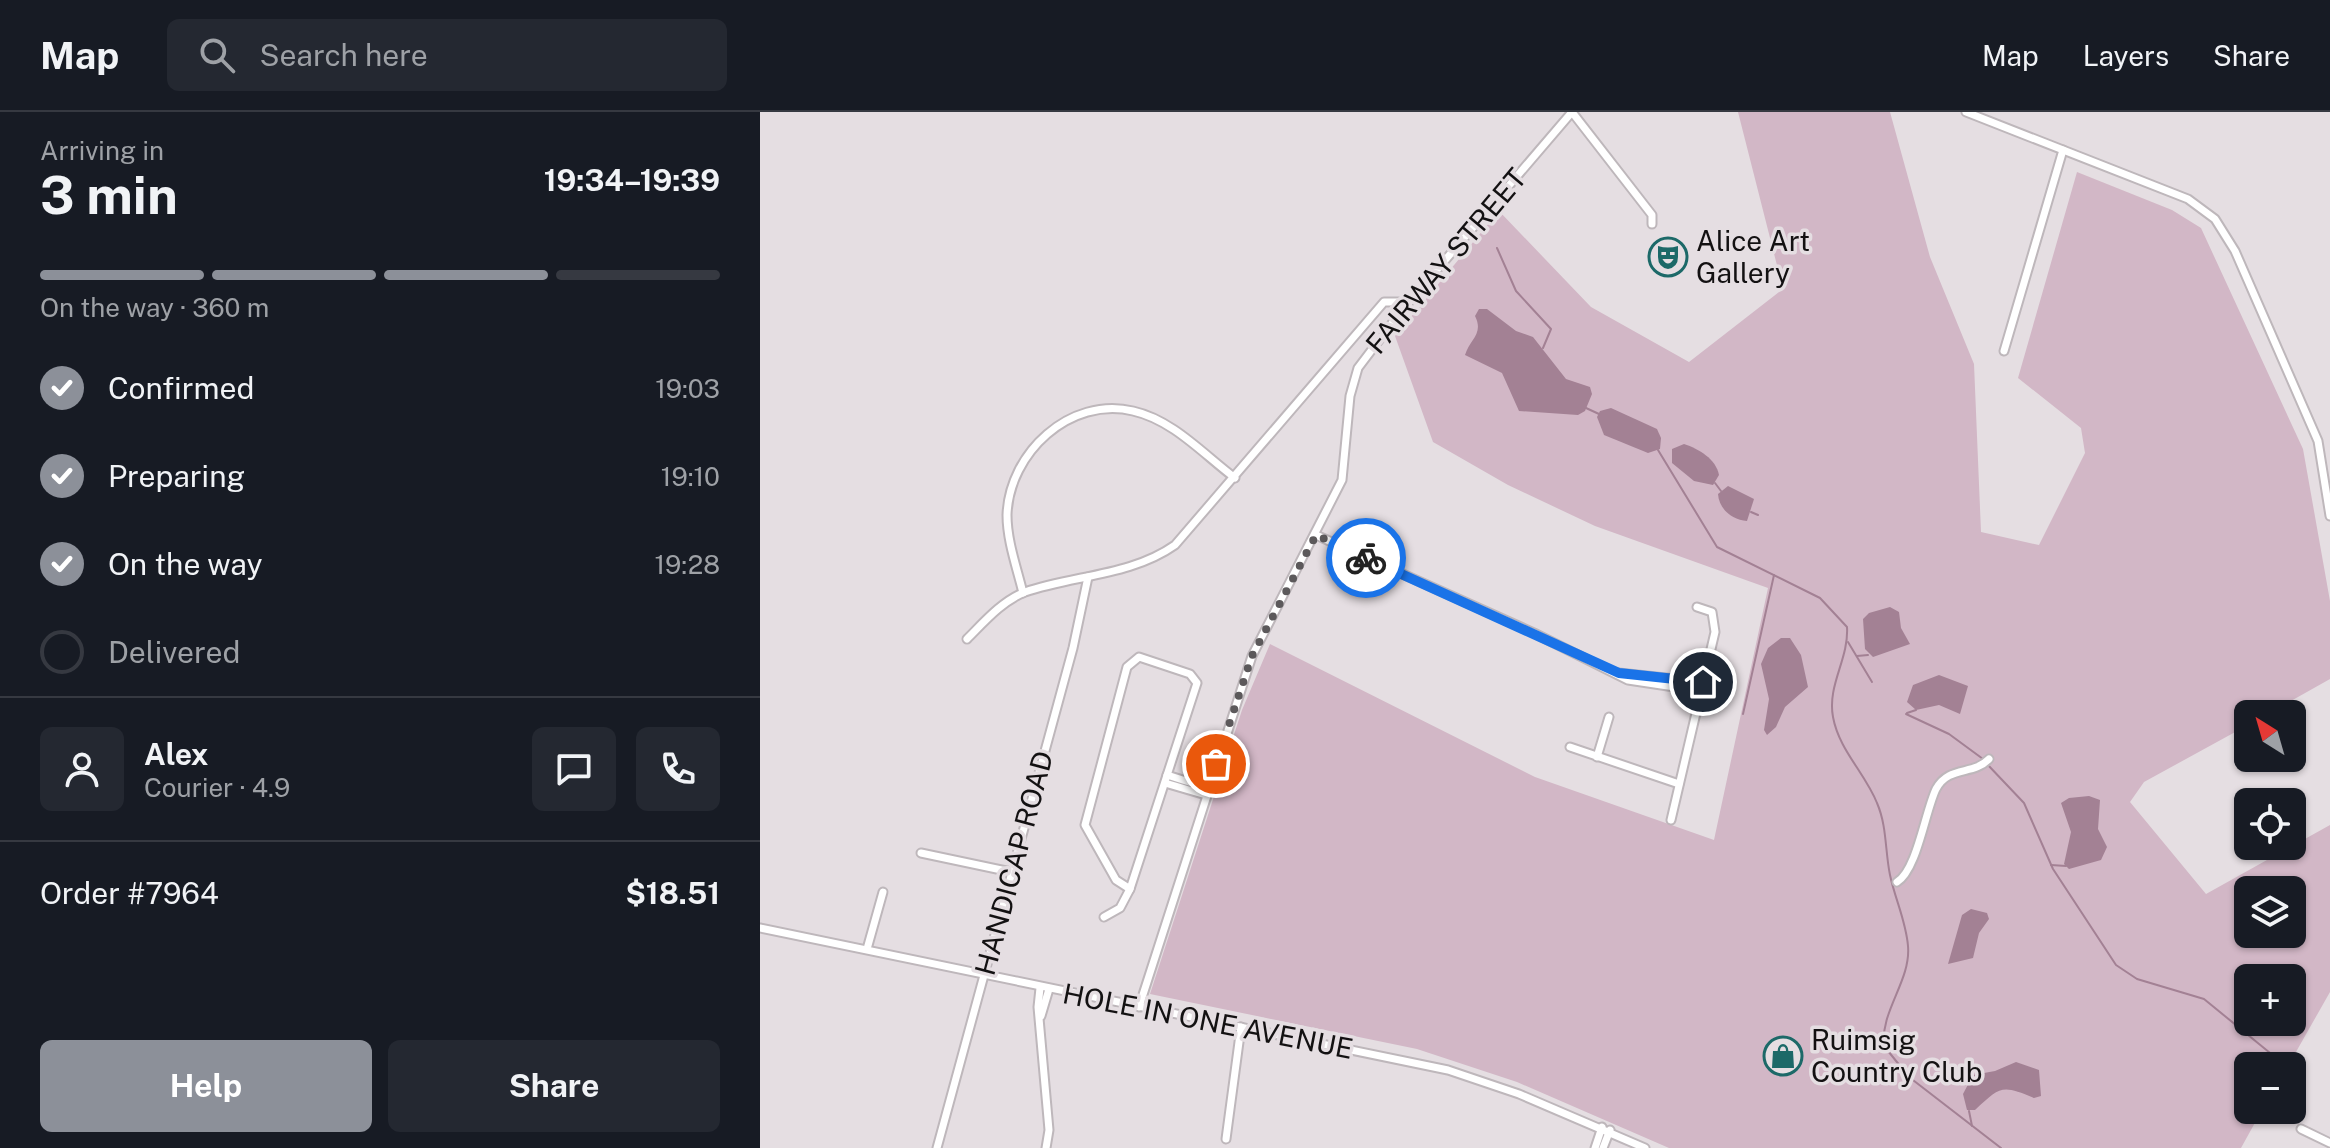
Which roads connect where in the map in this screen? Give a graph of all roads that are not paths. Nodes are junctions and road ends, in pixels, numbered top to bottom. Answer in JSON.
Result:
{"nodes":[{"id":1,"x":1572,"y":112,"type":"edge"},
{"id":2,"x":1966,"y":112,"type":"edge"},
{"id":3,"x":2063,"y":150,"type":"junction"},
{"id":4,"x":1652,"y":224,"type":"dead end"},
{"id":5,"x":1409,"y":302,"type":"junction"},
{"id":6,"x":1378,"y":310,"type":"junction"},
{"id":7,"x":1399,"y":314,"type":"junction"},
{"id":8,"x":2004,"y":351,"type":"dead end"},
{"id":9,"x":1235,"y":478,"type":"junction"},
{"id":10,"x":2330,"y":516,"type":"edge"},
{"id":11,"x":1316,"y":535,"type":"junction"},
{"id":12,"x":1088,"y":577,"type":"junction"},
{"id":13,"x":1023,"y":593,"type":"junction"},
{"id":14,"x":1697,"y":607,"type":"dead end"},
{"id":15,"x":967,"y":639,"type":"dead end"},
{"id":16,"x":1702,"y":687,"type":"junction"},
{"id":17,"x":1609,"y":717,"type":"dead end"},
{"id":18,"x":1570,"y":747,"type":"dead end"},
{"id":19,"x":1597,"y":757,"type":"junction"},
{"id":20,"x":1986,"y":762,"type":"dead end"},
{"id":21,"x":1166,"y":779,"type":"junction"},
{"id":22,"x":1679,"y":784,"type":"junction"},
{"id":23,"x":1207,"y":791,"type":"junction"},
{"id":24,"x":1671,"y":820,"type":"dead end"},
{"id":25,"x":921,"y":853,"type":"dead end"},
{"id":26,"x":1011,"y":872,"type":"junction"},
{"id":27,"x":1897,"y":882,"type":"dead end"},
{"id":28,"x":1130,"y":889,"type":"junction"},
{"id":29,"x":883,"y":892,"type":"dead end"},
{"id":30,"x":1104,"y":917,"type":"dead end"},
{"id":31,"x":760,"y":928,"type":"edge"},
{"id":32,"x":867,"y":949,"type":"junction"},
{"id":33,"x":983,"y":976,"type":"junction"},
{"id":34,"x":1040,"y":988,"type":"junction"},
{"id":35,"x":1049,"y":989,"type":"junction"},
{"id":36,"x":1139,"y":1007,"type":"junction"},
{"id":37,"x":1040,"y":1018,"type":"junction"},
{"id":38,"x":1241,"y":1027,"type":"junction"},
{"id":39,"x":1606,"y":1129,"type":"junction"},
{"id":40,"x":2301,"y":1129,"type":"dead end"},
{"id":41,"x":1226,"y":1139,"type":"dead end"},
{"id":42,"x":2330,"y":1143,"type":"edge"},
{"id":43,"x":937,"y":1148,"type":"edge"},
{"id":44,"x":1046,"y":1148,"type":"edge"},
{"id":45,"x":1595,"y":1148,"type":"edge"},
{"id":46,"x":1603,"y":1148,"type":"edge"},
{"id":47,"x":1645,"y":1148,"type":"edge"}],
"edges":[{"from":1,"to":4,"type":"street"},
{"from":1,"to":5,"type":"street","name":"FAIRWAY STREET"},
{"from":2,"to":3,"type":"street"},
{"from":3,"to":8,"type":"street"},
{"from":3,"to":10,"type":"street"},
{"from":5,"to":6,"type":"street"},
{"from":5,"to":7,"type":"street","name":"FAIRWAY STREET"},
{"from":6,"to":7,"type":"street"},
{"from":6,"to":9,"type":"street"},
{"from":7,"to":11,"type":"street","name":"FAIRWAY STREET"},
{"from":9,"to":12,"type":"street"},
{"from":9,"to":13,"type":"street"},
{"from":11,"to":16,"type":"street"},
{"from":11,"to":23,"type":"street","name":"FAIRWAY STREET"},
{"from":12,"to":13,"type":"street"},
{"from":12,"to":26,"type":"street","name":"HANDICAP ROAD"},
{"from":13,"to":15,"type":"street"},
{"from":14,"to":16,"type":"street"},
{"from":16,"to":22,"type":"street"},
{"from":17,"to":19,"type":"street"},
{"from":18,"to":19,"type":"street"},
{"from":19,"to":22,"type":"street"},
{"from":20,"to":27,"type":"street"},
{"from":21,"to":23,"type":"street"},
{"from":21,"to":28,"type":"street"},
{"from":21,"to":28,"type":"street"},
{"from":22,"to":24,"type":"street"},
{"from":23,"to":36,"type":"street","name":"FAIRWAY STREET"},
{"from":25,"to":26,"type":"street"},
{"from":26,"to":33,"type":"street","name":"HANDICAP ROAD"},
{"from":28,"to":30,"type":"street"},
{"from":29,"to":32,"type":"street"},
{"from":31,"to":32,"type":"street","name":"HOLE IN ONE AVENUE"},
{"from":32,"to":33,"type":"street","name":"HOLE IN ONE AVENUE"},
{"from":33,"to":34,"type":"street","name":"HOLE IN ONE AVENUE"},
{"from":33,"to":43,"type":"street","name":"HANDICAP ROAD"},
{"from":34,"to":35,"type":"street","name":"HOLE IN ONE AVENUE"},
{"from":34,"to":37,"type":"street"},
{"from":35,"to":36,"type":"street","name":"HOLE IN ONE AVENUE"},
{"from":35,"to":37,"type":"street"},
{"from":36,"to":38,"type":"street","name":"HOLE IN ONE AVENUE"},
{"from":37,"to":44,"type":"street"},
{"from":38,"to":39,"type":"street","name":"HOLE IN ONE AVENUE"},
{"from":38,"to":41,"type":"street"},
{"from":39,"to":45,"type":"street"},
{"from":39,"to":46,"type":"street"},
{"from":39,"to":47,"type":"street","name":"HOLE IN ONE AVENUE"},
{"from":40,"to":42,"type":"street"}]}
